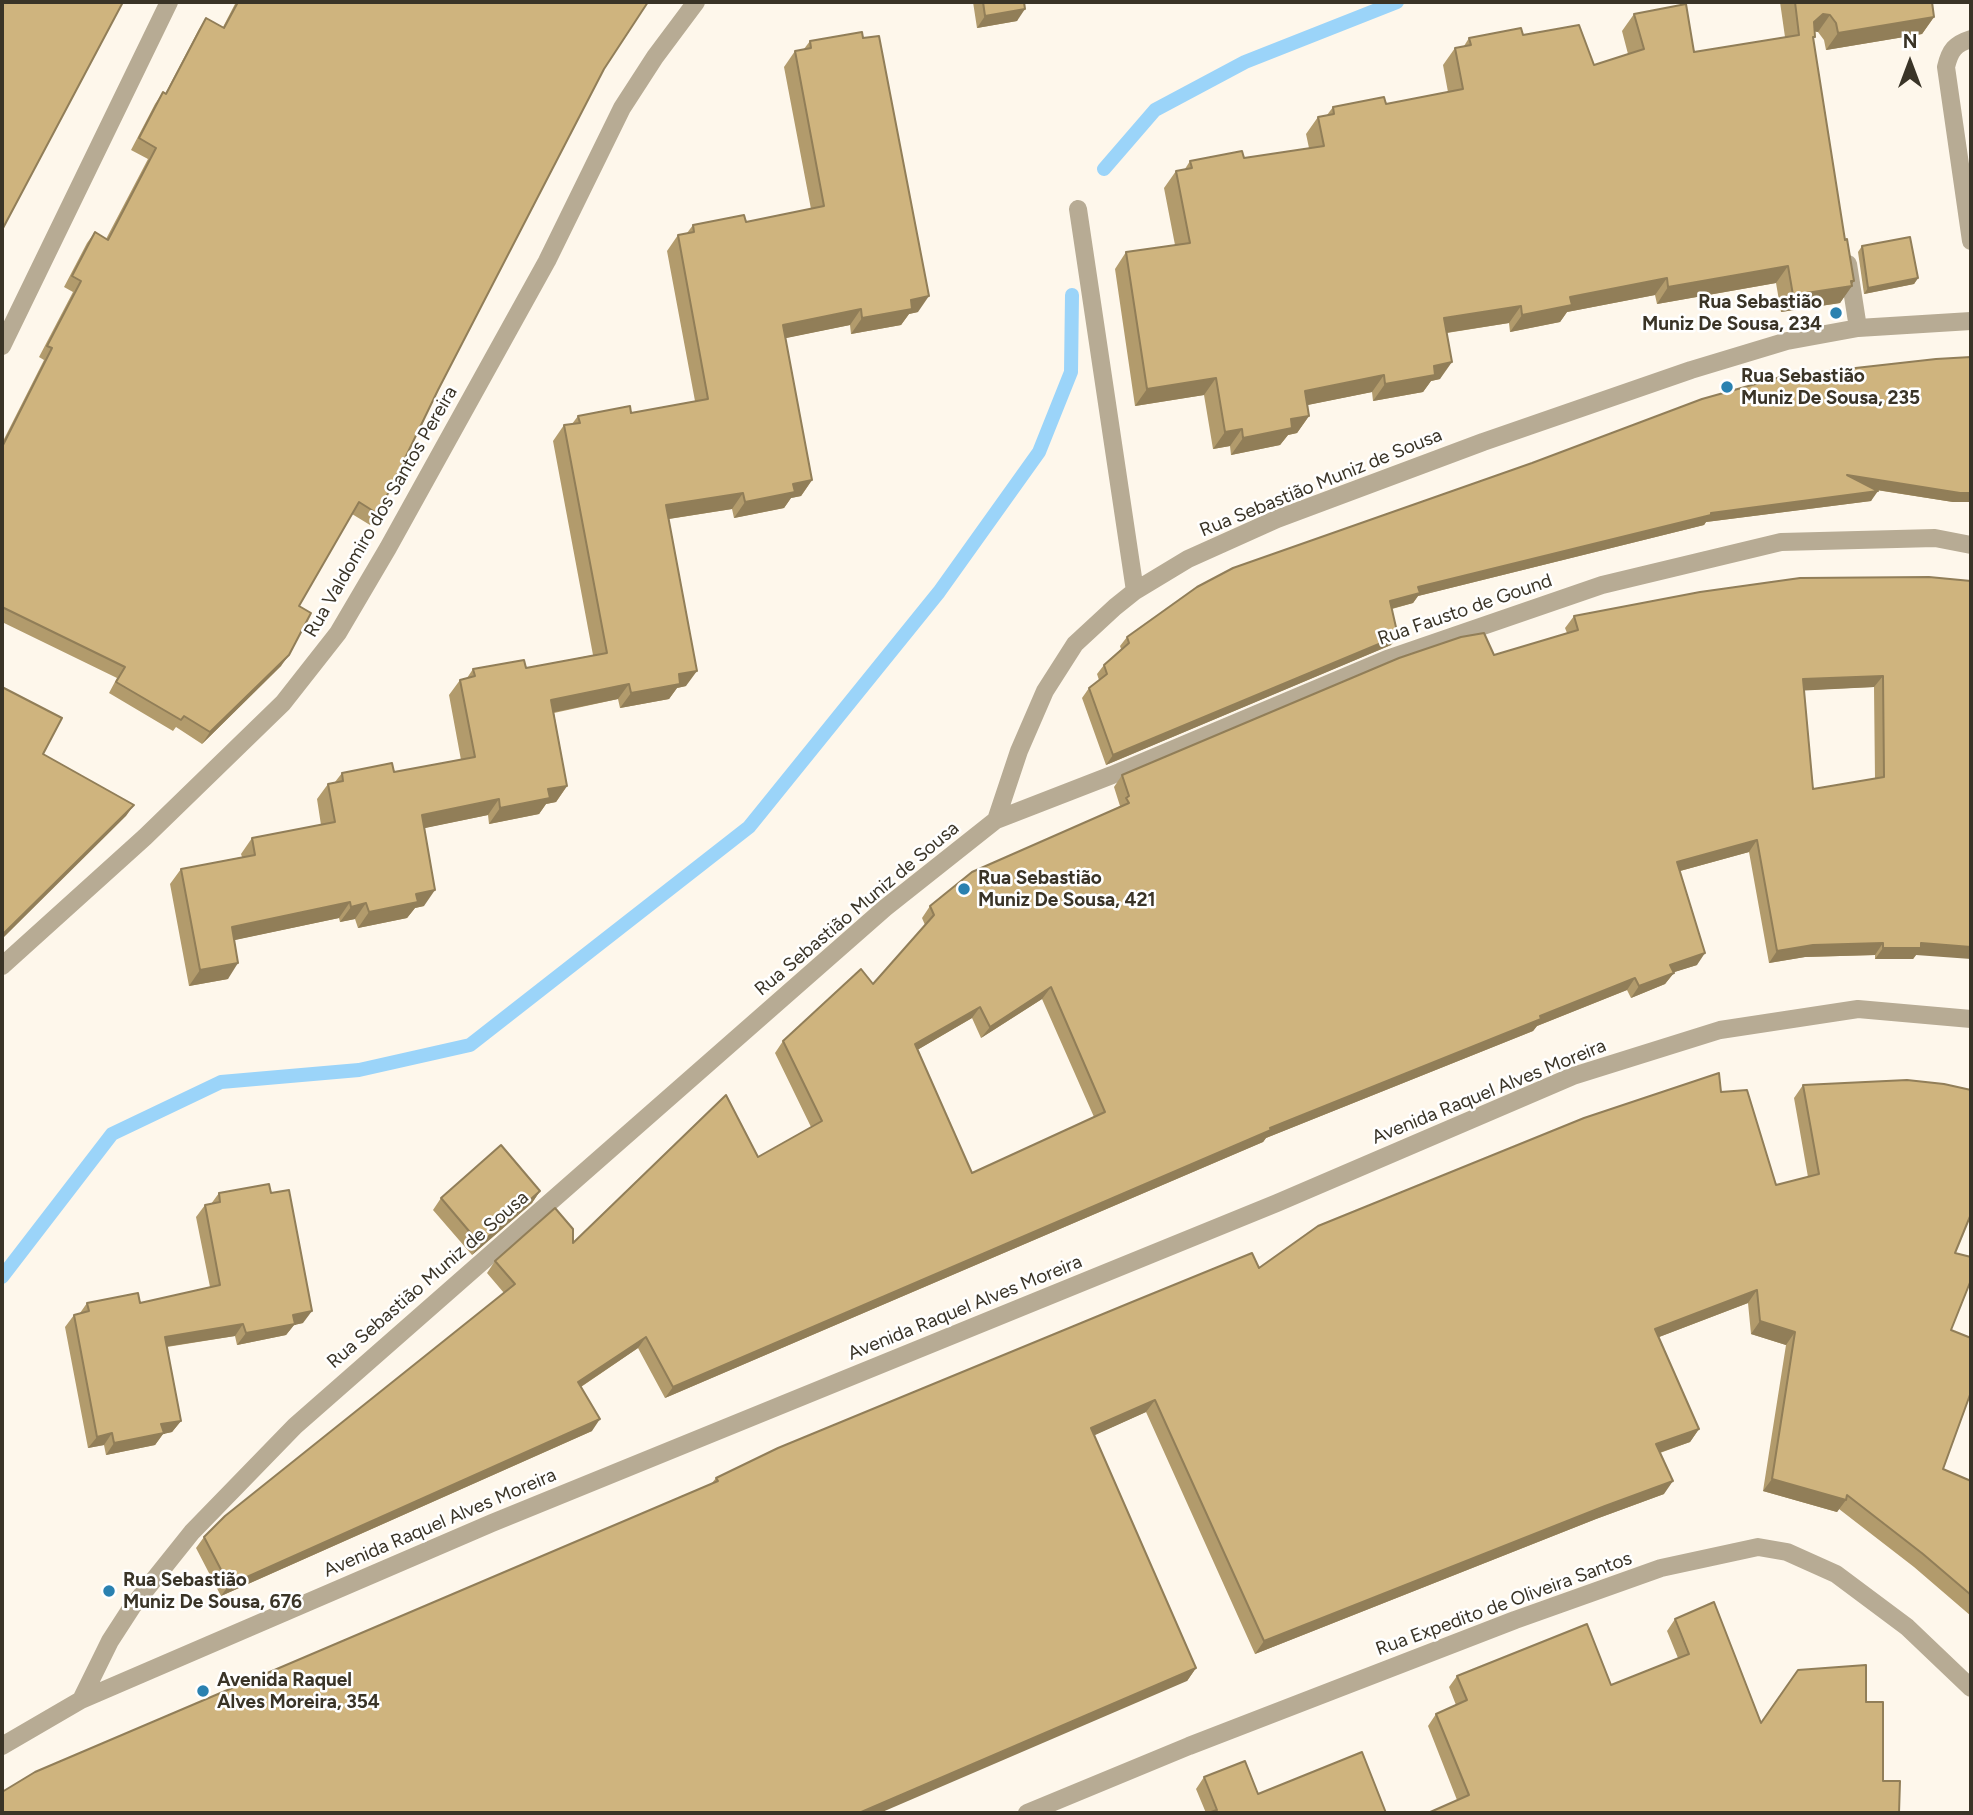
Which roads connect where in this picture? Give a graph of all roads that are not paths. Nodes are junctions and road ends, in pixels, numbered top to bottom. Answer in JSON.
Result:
{"nodes":[{"id":1,"x":169,"y":2,"type":"edge"},
{"id":2,"x":696,"y":2,"type":"edge"},
{"id":3,"x":1971,"y":39,"type":"edge"},
{"id":4,"x":1078,"y":209,"type":"dead end"},
{"id":5,"x":1971,"y":241,"type":"edge"},
{"id":6,"x":1845,"y":246,"type":"edge"},
{"id":7,"x":1971,"y":321,"type":"edge"},
{"id":8,"x":1858,"y":328,"type":"junction"},
{"id":9,"x":2,"y":346,"type":"edge"},
{"id":10,"x":1971,"y":545,"type":"edge"},
{"id":11,"x":1135,"y":591,"type":"junction"},
{"id":12,"x":996,"y":820,"type":"junction"},
{"id":13,"x":2,"y":966,"type":"edge"},
{"id":14,"x":1971,"y":1019,"type":"edge"},
{"id":15,"x":1971,"y":1688,"type":"edge"},
{"id":16,"x":81,"y":1700,"type":"junction"},
{"id":17,"x":2,"y":1746,"type":"edge"},
{"id":18,"x":1027,"y":1813,"type":"edge"}],
"edges":[{"from":1,"to":9,"type":"street"},
{"from":2,"to":13,"type":"street","name":"Rua Valdomiro dos Santos Pereira"},
{"from":3,"to":5,"type":"street"},
{"from":4,"to":11,"type":"street"},
{"from":6,"to":8,"type":"street"},
{"from":7,"to":8,"type":"street","name":"Rua Sebastião Muniz de Sousa"},
{"from":8,"to":11,"type":"street","name":"Rua Sebastião Muniz de Sousa"},
{"from":10,"to":12,"type":"street","name":"Rua Fausto de Gound"},
{"from":11,"to":12,"type":"street","name":"Rua Sebastião Muniz de Sousa"},
{"from":12,"to":16,"type":"street","name":"Rua Sebastião Muniz de Sousa"},
{"from":14,"to":16,"type":"street","name":"Avenida Raquel Alves Moreira"},
{"from":15,"to":18,"type":"street","name":"Rua Expedito de Oliveira Santos"},
{"from":16,"to":17,"type":"street","name":"Avenida Raquel Alves Moreira"}]}
